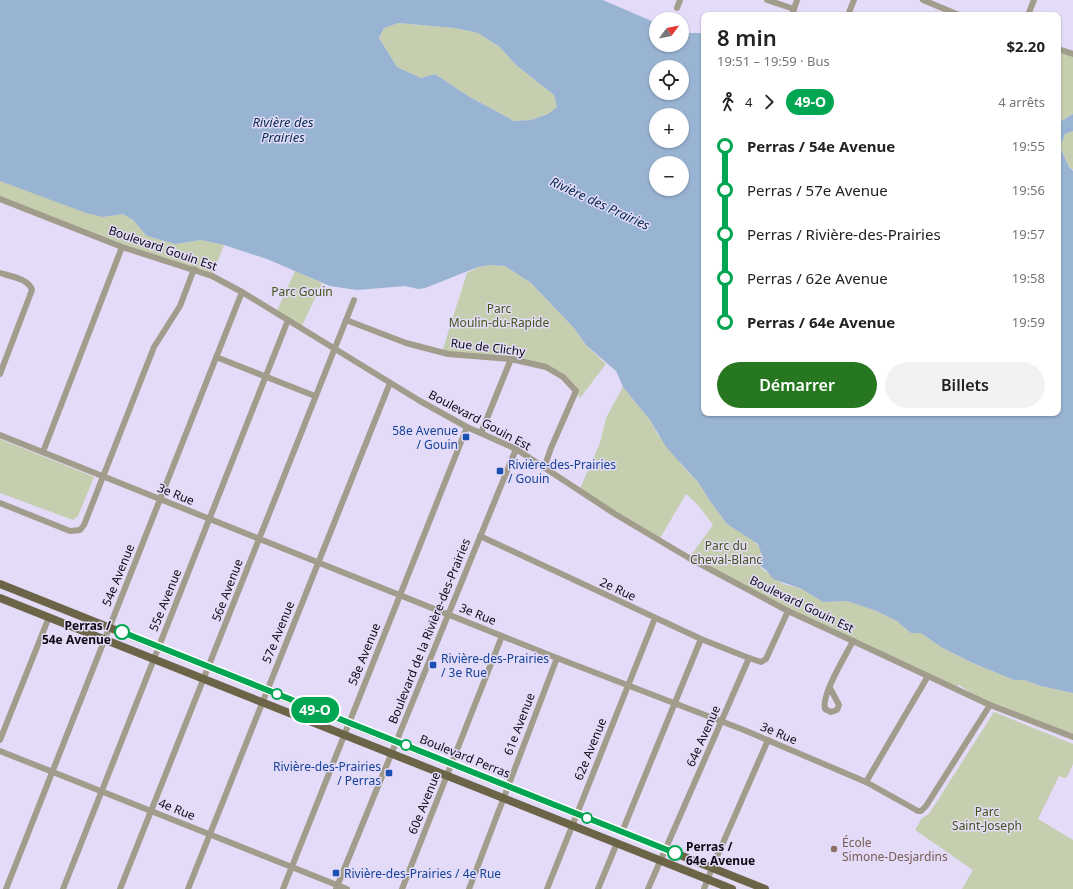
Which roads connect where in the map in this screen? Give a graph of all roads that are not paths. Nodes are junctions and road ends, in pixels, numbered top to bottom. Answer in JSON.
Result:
{"nodes":[{"id":1,"x":680,"y":0,"type":"edge"},
{"id":2,"x":767,"y":0,"type":"edge"},
{"id":3,"x":797,"y":0,"type":"edge"},
{"id":4,"x":854,"y":0,"type":"edge"},
{"id":5,"x":923,"y":0,"type":"edge"},
{"id":6,"x":1034,"y":0,"type":"edge"},
{"id":7,"x":677,"y":8,"type":"dead end"},
{"id":8,"x":793,"y":12,"type":"edge"},
{"id":9,"x":849,"y":12,"type":"edge"},
{"id":10,"x":952,"y":12,"type":"edge"},
{"id":11,"x":1029,"y":12,"type":"edge"},
{"id":12,"x":1061,"y":50,"type":"edge"},
{"id":13,"x":1073,"y":54,"type":"edge"},
{"id":14,"x":0,"y":199,"type":"edge"},
{"id":15,"x":122,"y":247,"type":"junction"},
{"id":16,"x":194,"y":269,"type":"junction"},
{"id":17,"x":0,"y":273,"type":"edge"},
{"id":18,"x":242,"y":292,"type":"junction"},
{"id":19,"x":354,"y":300,"type":"dead end"},
{"id":20,"x":288,"y":320,"type":"junction"},
{"id":21,"x":346,"y":320,"type":"junction"},
{"id":22,"x":335,"y":348,"type":"junction"},
{"id":23,"x":216,"y":357,"type":"junction"},
{"id":24,"x":511,"y":359,"type":"junction"},
{"id":25,"x":0,"y":374,"type":"edge"},
{"id":26,"x":266,"y":377,"type":"junction"},
{"id":27,"x":390,"y":383,"type":"junction"},
{"id":28,"x":315,"y":396,"type":"junction"},
{"id":29,"x":467,"y":427,"type":"junction"},
{"id":30,"x":481,"y":433,"type":"junction"},
{"id":31,"x":0,"y":435,"type":"edge"},
{"id":32,"x":516,"y":449,"type":"junction"},
{"id":33,"x":43,"y":452,"type":"junction"},
{"id":34,"x":544,"y":468,"type":"junction"},
{"id":35,"x":104,"y":476,"type":"junction"},
{"id":36,"x":160,"y":500,"type":"junction"},
{"id":37,"x":0,"y":503,"type":"edge"},
{"id":38,"x":209,"y":519,"type":"junction"},
{"id":39,"x":480,"y":536,"type":"junction"},
{"id":40,"x":259,"y":538,"type":"junction"},
{"id":41,"x":318,"y":562,"type":"junction"},
{"id":42,"x":0,"y":584,"type":"edge"},
{"id":43,"x":400,"y":594,"type":"junction"},
{"id":44,"x":0,"y":598,"type":"edge"},
{"id":45,"x":788,"y":611,"type":"junction"},
{"id":46,"x":448,"y":613,"type":"junction"},
{"id":47,"x":49,"y":618,"type":"junction"},
{"id":48,"x":655,"y":618,"type":"junction"},
{"id":49,"x":109,"y":627,"type":"junction"},
{"id":50,"x":502,"y":636,"type":"junction"},
{"id":51,"x":104,"y":639,"type":"junction"},
{"id":52,"x":702,"y":639,"type":"junction"},
{"id":53,"x":853,"y":641,"type":"junction"},
{"id":54,"x":159,"y":647,"type":"junction"},
{"id":55,"x":557,"y":658,"type":"junction"},
{"id":56,"x":749,"y":658,"type":"junction"},
{"id":57,"x":154,"y":659,"type":"junction"},
{"id":58,"x":208,"y":667,"type":"junction"},
{"id":59,"x":928,"y":676,"type":"junction"},
{"id":60,"x":204,"y":679,"type":"junction"},
{"id":61,"x":628,"y":685,"type":"junction"},
{"id":62,"x":830,"y":688,"type":"dead end"},
{"id":63,"x":267,"y":690,"type":"junction"},
{"id":64,"x":262,"y":702,"type":"junction"},
{"id":65,"x":676,"y":703,"type":"junction"},
{"id":66,"x":990,"y":705,"type":"junction"},
{"id":67,"x":721,"y":722,"type":"junction"},
{"id":68,"x":349,"y":723,"type":"junction"},
{"id":69,"x":344,"y":734,"type":"junction"},
{"id":70,"x":1073,"y":737,"type":"edge"},
{"id":71,"x":0,"y":740,"type":"edge"},
{"id":72,"x":768,"y":740,"type":"junction"},
{"id":73,"x":395,"y":741,"type":"junction"},
{"id":74,"x":0,"y":750,"type":"edge"},
{"id":75,"x":390,"y":753,"type":"junction"},
{"id":76,"x":452,"y":764,"type":"junction"},
{"id":77,"x":52,"y":771,"type":"junction"},
{"id":78,"x":447,"y":775,"type":"junction"},
{"id":79,"x":866,"y":782,"type":"junction"},
{"id":80,"x":508,"y":786,"type":"junction"},
{"id":81,"x":102,"y":791,"type":"junction"},
{"id":82,"x":504,"y":798,"type":"junction"},
{"id":83,"x":151,"y":811,"type":"junction"},
{"id":84,"x":577,"y":814,"type":"junction"},
{"id":85,"x":572,"y":825,"type":"junction"},
{"id":86,"x":622,"y":832,"type":"junction"},
{"id":87,"x":210,"y":834,"type":"junction"},
{"id":88,"x":617,"y":843,"type":"junction"},
{"id":89,"x":666,"y":849,"type":"junction"},
{"id":90,"x":661,"y":861,"type":"junction"},
{"id":91,"x":291,"y":867,"type":"junction"},
{"id":92,"x":712,"y":868,"type":"junction"},
{"id":93,"x":707,"y":879,"type":"junction"},
{"id":94,"x":336,"y":887,"type":"edge"},
{"id":95,"x":6,"y":889,"type":"edge"},
{"id":96,"x":63,"y":889,"type":"edge"},
{"id":97,"x":120,"y":889,"type":"edge"},
{"id":98,"x":188,"y":889,"type":"edge"},
{"id":99,"x":283,"y":889,"type":"edge"},
{"id":100,"x":347,"y":889,"type":"edge"},
{"id":101,"x":402,"y":889,"type":"edge"},
{"id":102,"x":469,"y":889,"type":"edge"},
{"id":103,"x":547,"y":889,"type":"edge"},
{"id":104,"x":598,"y":889,"type":"edge"},
{"id":105,"x":648,"y":889,"type":"edge"},
{"id":106,"x":704,"y":889,"type":"edge"},
{"id":107,"x":732,"y":889,"type":"edge"},
{"id":108,"x":765,"y":889,"type":"edge"}],
"edges":[{"from":1,"to":7,"type":"street"},
{"from":2,"to":8,"type":"street"},
{"from":3,"to":8,"type":"street"},
{"from":4,"to":9,"type":"street"},
{"from":5,"to":10,"type":"street"},
{"from":6,"to":11,"type":"street"},
{"from":12,"to":13,"type":"street"},
{"from":14,"to":15,"type":"street","name":"Boulevard Gouin Est"},
{"from":15,"to":16,"type":"street","name":"Boulevard Gouin Est"},
{"from":15,"to":33,"type":"street"},
{"from":16,"to":18,"type":"street","name":"Boulevard Gouin Est"},
{"from":16,"to":35,"type":"street"},
{"from":17,"to":25,"type":"street"},
{"from":18,"to":20,"type":"street","name":"Boulevard Gouin Est"},
{"from":18,"to":23,"type":"street","name":"54e Avenue"},
{"from":19,"to":21,"type":"street","name":"56e Avenue"},
{"from":20,"to":22,"type":"street","name":"Boulevard Gouin Est"},
{"from":20,"to":26,"type":"street","name":"55e Avenue"},
{"from":21,"to":22,"type":"street","name":"56e Avenue"},
{"from":21,"to":24,"type":"street","name":"Rue de Clichy"},
{"from":22,"to":27,"type":"street","name":"Boulevard Gouin Est"},
{"from":22,"to":28,"type":"street","name":"56e Avenue"},
{"from":23,"to":26,"type":"street"},
{"from":23,"to":36,"type":"street","name":"54e Avenue"},
{"from":24,"to":30,"type":"street"},
{"from":24,"to":34,"type":"street","name":"Rue de Clichy"},
{"from":26,"to":28,"type":"street"},
{"from":26,"to":38,"type":"street","name":"55e Avenue"},
{"from":27,"to":29,"type":"street","name":"Boulevard Gouin Est"},
{"from":27,"to":41,"type":"street","name":"57e Avenue"},
{"from":28,"to":40,"type":"street","name":"56e Avenue"},
{"from":29,"to":30,"type":"street","name":"Boulevard Gouin Est"},
{"from":29,"to":43,"type":"street","name":"58e Avenue"},
{"from":30,"to":32,"type":"street","name":"Boulevard Gouin Est"},
{"from":31,"to":33,"type":"street","name":"3e Rue"},
{"from":32,"to":34,"type":"street","name":"Boulevard Gouin Est"},
{"from":32,"to":39,"type":"street","name":"Boulevard de la Rivière-des-Prairies"},
{"from":33,"to":35,"type":"street","name":"3e Rue"},
{"from":34,"to":45,"type":"street","name":"Boulevard Gouin Est"},
{"from":35,"to":36,"type":"street","name":"3e Rue"},
{"from":35,"to":37,"type":"street"},
{"from":36,"to":38,"type":"street","name":"3e Rue"},
{"from":36,"to":49,"type":"street","name":"54e Avenue"},
{"from":38,"to":40,"type":"street","name":"3e Rue"},
{"from":38,"to":54,"type":"street","name":"55e Avenue"},
{"from":39,"to":46,"type":"street","name":"Boulevard de la Rivière-des-Prairies"},
{"from":39,"to":48,"type":"street","name":"2e Rue"},
{"from":40,"to":41,"type":"street","name":"3e Rue"},
{"from":40,"to":58,"type":"street","name":"56e Avenue"},
{"from":41,"to":43,"type":"street","name":"3e Rue"},
{"from":41,"to":63,"type":"street","name":"57e Avenue"},
{"from":42,"to":49,"type":"main road","name":"Boulevard Perras"},
{"from":43,"to":46,"type":"street","name":"3e Rue"},
{"from":43,"to":68,"type":"street","name":"58e Avenue"},
{"from":44,"to":47,"type":"main road","name":"Boulevard Perras"},
{"from":45,"to":53,"type":"street","name":"Boulevard Gouin Est"},
{"from":45,"to":56,"type":"street"},
{"from":46,"to":50,"type":"street","name":"3e Rue"},
{"from":46,"to":73,"type":"street","name":"Boulevard de la Rivière-des-Prairies"},
{"from":47,"to":51,"type":"main road","name":"Boulevard Perras"},
{"from":47,"to":71,"type":"street"},
{"from":48,"to":52,"type":"street","name":"2e Rue"},
{"from":48,"to":61,"type":"street","name":"62e Avenue"},
{"from":49,"to":51,"type":"street","name":"54e Avenue"},
{"from":49,"to":54,"type":"main road","name":"Boulevard Perras"},
{"from":50,"to":55,"type":"street","name":"3e Rue"},
{"from":50,"to":76,"type":"street","name":"60e Avenue"},
{"from":51,"to":57,"type":"main road","name":"Boulevard Perras"},
{"from":51,"to":77,"type":"street","name":"54e Avenue"},
{"from":52,"to":56,"type":"street","name":"2e Rue"},
{"from":52,"to":65,"type":"street"},
{"from":53,"to":59,"type":"street","name":"Boulevard Gouin Est"},
{"from":53,"to":62,"type":"street"},
{"from":54,"to":57,"type":"street","name":"55e Avenue"},
{"from":54,"to":58,"type":"main road","name":"Boulevard Perras"},
{"from":55,"to":61,"type":"street","name":"3e Rue"},
{"from":55,"to":80,"type":"street","name":"61e Avenue"},
{"from":56,"to":67,"type":"street","name":"64e Avenue"},
{"from":57,"to":60,"type":"main road","name":"Boulevard Perras"},
{"from":57,"to":81,"type":"street","name":"55e Avenue"},
{"from":58,"to":60,"type":"street","name":"56e Avenue"},
{"from":58,"to":63,"type":"main road","name":"Boulevard Perras"},
{"from":59,"to":66,"type":"street","name":"Boulevard Gouin Est"},
{"from":59,"to":79,"type":"street"},
{"from":60,"to":64,"type":"main road","name":"Boulevard Perras"},
{"from":60,"to":83,"type":"street","name":"56e Avenue"},
{"from":61,"to":65,"type":"street","name":"3e Rue"},
{"from":61,"to":84,"type":"street","name":"62e Avenue"},
{"from":63,"to":64,"type":"street","name":"57e Avenue"},
{"from":63,"to":68,"type":"main road","name":"Boulevard Perras"},
{"from":64,"to":69,"type":"main road","name":"Boulevard Perras"},
{"from":64,"to":87,"type":"street","name":"57e Avenue"},
{"from":65,"to":67,"type":"street","name":"3e Rue"},
{"from":65,"to":86,"type":"street"},
{"from":66,"to":70,"type":"street","name":"Boulevard Gouin Est"},
{"from":66,"to":79,"type":"street","name":"3e Rue"},
{"from":67,"to":72,"type":"street","name":"3e Rue"},
{"from":67,"to":89,"type":"street","name":"64e Avenue"},
{"from":68,"to":69,"type":"street","name":"58e Avenue"},
{"from":68,"to":73,"type":"main road","name":"Boulevard Perras"},
{"from":69,"to":75,"type":"main road","name":"Boulevard Perras"},
{"from":69,"to":91,"type":"street","name":"58e Avenue"},
{"from":72,"to":79,"type":"street","name":"3e Rue"},
{"from":72,"to":92,"type":"street"},
{"from":73,"to":75,"type":"street","name":"Boulevard de la Rivière-des-Prairies"},
{"from":73,"to":76,"type":"main road","name":"Boulevard Perras"},
{"from":74,"to":77,"type":"street","name":"4e Rue"},
{"from":75,"to":78,"type":"main road","name":"Boulevard Perras"},
{"from":75,"to":94,"type":"street","name":"Boulevard de la Rivière-des-Prairies"},
{"from":76,"to":78,"type":"street","name":"60e Avenue"},
{"from":76,"to":80,"type":"main road","name":"Boulevard Perras"},
{"from":77,"to":81,"type":"street","name":"4e Rue"},
{"from":77,"to":95,"type":"street","name":"54e Avenue"},
{"from":78,"to":82,"type":"main road","name":"Boulevard Perras"},
{"from":78,"to":101,"type":"street","name":"60e Avenue"},
{"from":80,"to":82,"type":"street","name":"61e Avenue"},
{"from":80,"to":84,"type":"main road","name":"Boulevard Perras"},
{"from":81,"to":83,"type":"street","name":"4e Rue"},
{"from":81,"to":96,"type":"street","name":"55e Avenue"},
{"from":82,"to":85,"type":"main road","name":"Boulevard Perras"},
{"from":82,"to":102,"type":"street","name":"61e Avenue"},
{"from":83,"to":87,"type":"street","name":"4e Rue"},
{"from":83,"to":97,"type":"street","name":"56e Avenue"},
{"from":84,"to":85,"type":"street","name":"62e Avenue"},
{"from":84,"to":86,"type":"main road","name":"Boulevard Perras"},
{"from":85,"to":88,"type":"main road","name":"Boulevard Perras"},
{"from":85,"to":103,"type":"street","name":"62e Avenue"},
{"from":86,"to":89,"type":"main road","name":"Boulevard Perras"},
{"from":87,"to":91,"type":"street","name":"4e Rue"},
{"from":87,"to":98,"type":"street","name":"57e Avenue"},
{"from":88,"to":90,"type":"main road","name":"Boulevard Perras"},
{"from":88,"to":104,"type":"street"},
{"from":89,"to":90,"type":"street","name":"64e Avenue"},
{"from":89,"to":92,"type":"main road","name":"Boulevard Perras"},
{"from":90,"to":93,"type":"main road","name":"Boulevard Perras"},
{"from":90,"to":105,"type":"street","name":"64e Avenue"},
{"from":91,"to":94,"type":"street","name":"4e Rue"},
{"from":91,"to":99,"type":"street","name":"58e Avenue"},
{"from":92,"to":93,"type":"street"},
{"from":92,"to":108,"type":"main road","name":"Boulevard Perras"},
{"from":93,"to":106,"type":"street"},
{"from":93,"to":107,"type":"main road","name":"Boulevard Perras"},
{"from":94,"to":100,"type":"street","name":"4e Rue"}]}
